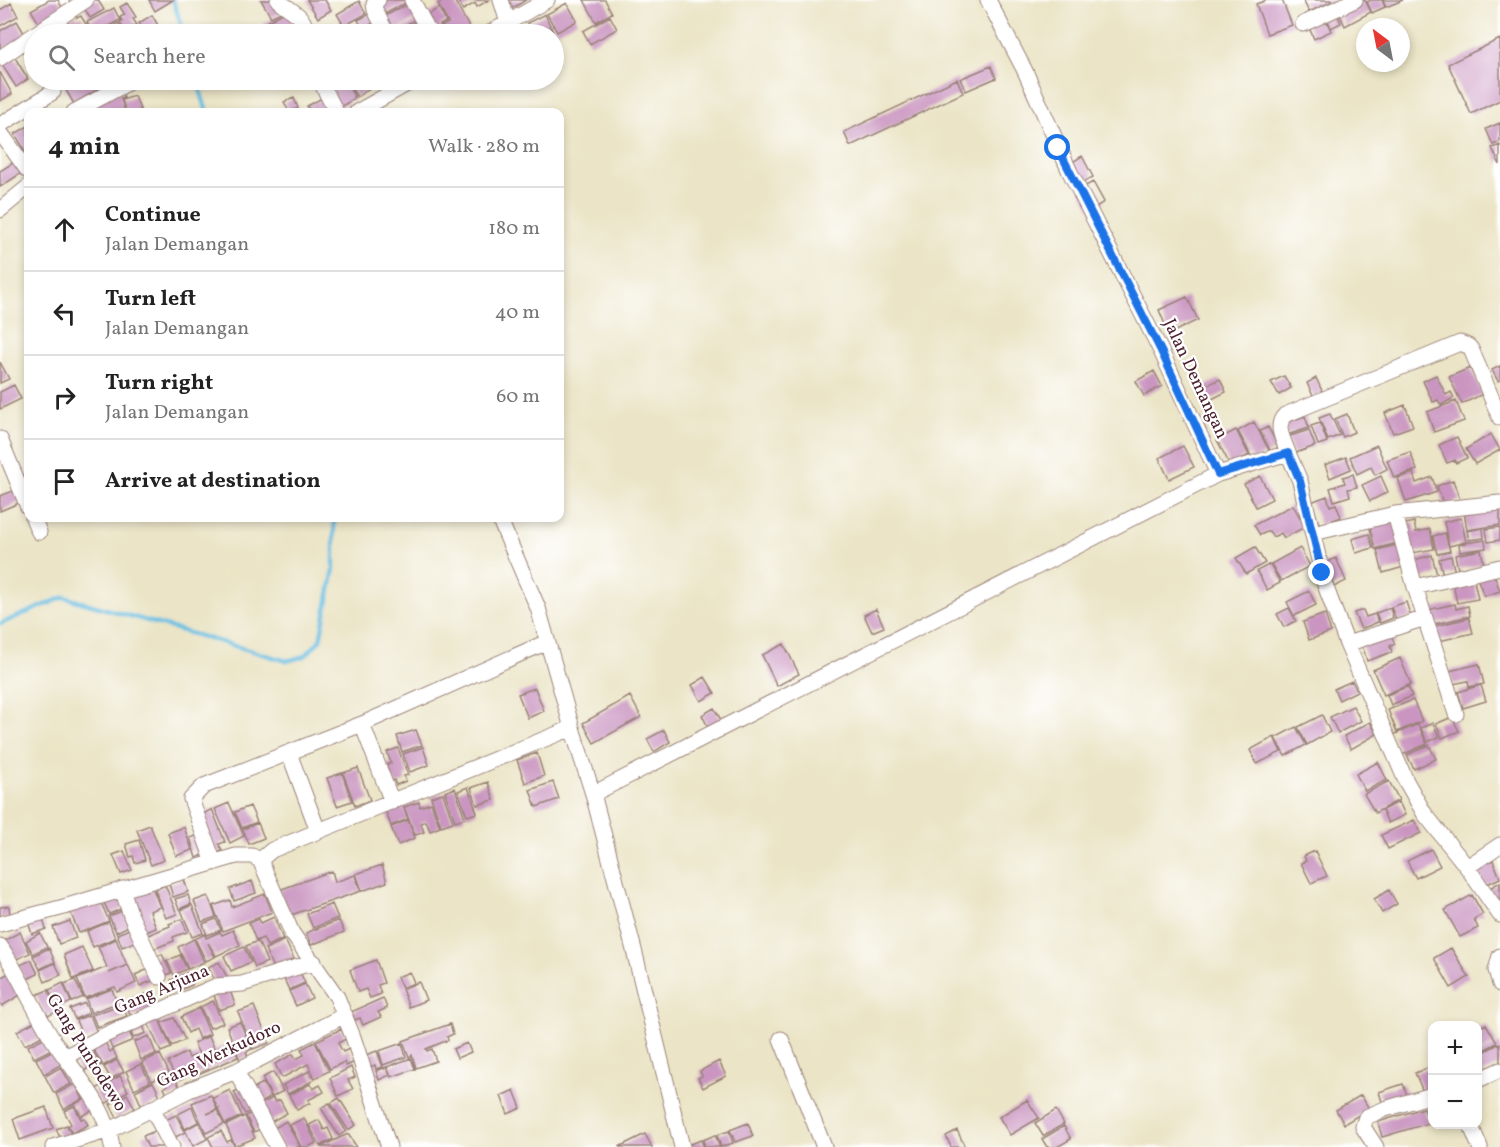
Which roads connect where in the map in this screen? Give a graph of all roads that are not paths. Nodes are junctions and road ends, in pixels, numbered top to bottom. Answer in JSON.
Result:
{"nodes":[{"id":1,"x":86,"y":0,"type":"edge"},
{"id":2,"x":278,"y":0,"type":"edge"},
{"id":3,"x":378,"y":0,"type":"edge"},
{"id":4,"x":412,"y":0,"type":"edge"},
{"id":5,"x":501,"y":0,"type":"edge"},
{"id":6,"x":547,"y":0,"type":"edge"},
{"id":7,"x":988,"y":0,"type":"edge"},
{"id":8,"x":1355,"y":0,"type":"edge"},
{"id":9,"x":508,"y":23,"type":"joint"},
{"id":10,"x":51,"y":24,"type":"edge"},
{"id":11,"x":303,"y":24,"type":"edge"},
{"id":12,"x":382,"y":24,"type":"edge"},
{"id":13,"x":425,"y":24,"type":"edge"},
{"id":14,"x":1303,"y":24,"type":"dead end"},
{"id":15,"x":24,"y":42,"type":"edge"},
{"id":16,"x":0,"y":58,"type":"edge"},
{"id":17,"x":115,"y":90,"type":"edge"},
{"id":18,"x":325,"y":90,"type":"edge"},
{"id":19,"x":394,"y":90,"type":"edge"},
{"id":20,"x":53,"y":92,"type":"dead end"},
{"id":21,"x":27,"y":108,"type":"edge"},
{"id":22,"x":81,"y":108,"type":"edge"},
{"id":23,"x":334,"y":108,"type":"edge"},
{"id":24,"x":364,"y":108,"type":"edge"},
{"id":25,"x":24,"y":110,"type":"edge"},
{"id":26,"x":0,"y":125,"type":"edge"},
{"id":27,"x":0,"y":132,"type":"edge"},
{"id":28,"x":24,"y":165,"type":"edge"},
{"id":29,"x":24,"y":190,"type":"edge"},
{"id":30,"x":0,"y":210,"type":"edge"},
{"id":31,"x":1500,"y":418,"type":"edge"},
{"id":32,"x":0,"y":439,"type":"edge"},
{"id":33,"x":1288,"y":453,"type":"junction"},
{"id":34,"x":1218,"y":474,"type":"junction"},
{"id":35,"x":24,"y":497,"type":"edge"},
{"id":36,"x":1500,"y":503,"type":"edge"},
{"id":37,"x":1395,"y":514,"type":"junction"},
{"id":38,"x":502,"y":522,"type":"edge"},
{"id":39,"x":1313,"y":532,"type":"junction"},
{"id":40,"x":1500,"y":567,"type":"edge"},
{"id":41,"x":1415,"y":587,"type":"junction"},
{"id":42,"x":1425,"y":618,"type":"junction"},
{"id":43,"x":547,"y":642,"type":"junction"},
{"id":44,"x":1347,"y":644,"type":"junction"},
{"id":45,"x":1456,"y":714,"type":"dead end"},
{"id":46,"x":362,"y":724,"type":"junction"},
{"id":47,"x":572,"y":728,"type":"junction"},
{"id":48,"x":289,"y":753,"type":"junction"},
{"id":49,"x":593,"y":794,"type":"junction"},
{"id":50,"x":392,"y":802,"type":"junction"},
{"id":51,"x":318,"y":831,"type":"junction"},
{"id":52,"x":1500,"y":845,"type":"edge"},
{"id":53,"x":260,"y":860,"type":"junction"},
{"id":54,"x":214,"y":862,"type":"junction"},
{"id":55,"x":1467,"y":867,"type":"junction"},
{"id":56,"x":122,"y":889,"type":"junction"},
{"id":57,"x":1500,"y":915,"type":"edge"},
{"id":58,"x":0,"y":924,"type":"edge"},
{"id":59,"x":0,"y":946,"type":"edge"},
{"id":60,"x":1500,"y":956,"type":"edge"},
{"id":61,"x":314,"y":962,"type":"junction"},
{"id":62,"x":159,"y":977,"type":"dead end"},
{"id":63,"x":1500,"y":984,"type":"edge"},
{"id":64,"x":345,"y":1015,"type":"junction"},
{"id":65,"x":781,"y":1039,"type":"dead end"},
{"id":66,"x":64,"y":1057,"type":"junction"},
{"id":67,"x":1500,"y":1070,"type":"edge"},
{"id":68,"x":236,"y":1071,"type":"junction"},
{"id":69,"x":1482,"y":1078,"type":"edge"},
{"id":70,"x":1428,"y":1096,"type":"edge"},
{"id":71,"x":152,"y":1108,"type":"junction"},
{"id":72,"x":1472,"y":1129,"type":"edge"},
{"id":73,"x":110,"y":1130,"type":"junction"},
{"id":74,"x":53,"y":1147,"type":"edge"},
{"id":75,"x":112,"y":1147,"type":"edge"},
{"id":76,"x":172,"y":1147,"type":"edge"},
{"id":77,"x":277,"y":1147,"type":"edge"},
{"id":78,"x":389,"y":1147,"type":"edge"},
{"id":79,"x":682,"y":1147,"type":"edge"},
{"id":80,"x":824,"y":1147,"type":"edge"},
{"id":81,"x":1376,"y":1147,"type":"edge"},
{"id":82,"x":1480,"y":1147,"type":"edge"}],
"edges":[{"from":1,"to":10,"type":"street"},
{"from":2,"to":11,"type":"street"},
{"from":3,"to":12,"type":"street"},
{"from":4,"to":13,"type":"street"},
{"from":5,"to":9,"type":"street"},
{"from":6,"to":9,"type":"street"},
{"from":7,"to":34,"type":"street","name":"Jalan Demangan"},
{"from":8,"to":14,"type":"street"},
{"from":15,"to":16,"type":"street"},
{"from":17,"to":22,"type":"street"},
{"from":18,"to":23,"type":"street"},
{"from":19,"to":24,"type":"street"},
{"from":20,"to":21,"type":"street"},
{"from":25,"to":26,"type":"street"},
{"from":27,"to":28,"type":"street"},
{"from":29,"to":30,"type":"street"},
{"from":31,"to":33,"type":"street"},
{"from":32,"to":35,"type":"street"},
{"from":33,"to":34,"type":"street"},
{"from":33,"to":39,"type":"street"},
{"from":34,"to":49,"type":"street"},
{"from":36,"to":37,"type":"street"},
{"from":37,"to":39,"type":"street"},
{"from":37,"to":41,"type":"street"},
{"from":38,"to":43,"type":"street"},
{"from":39,"to":44,"type":"street"},
{"from":40,"to":41,"type":"street"},
{"from":41,"to":42,"type":"street"},
{"from":42,"to":44,"type":"street"},
{"from":42,"to":45,"type":"street"},
{"from":43,"to":46,"type":"street"},
{"from":43,"to":47,"type":"street"},
{"from":44,"to":55,"type":"street"},
{"from":46,"to":48,"type":"street"},
{"from":46,"to":50,"type":"street"},
{"from":47,"to":49,"type":"street"},
{"from":47,"to":50,"type":"street"},
{"from":48,"to":51,"type":"street"},
{"from":48,"to":54,"type":"street"},
{"from":49,"to":79,"type":"street"},
{"from":50,"to":51,"type":"street"},
{"from":51,"to":53,"type":"street"},
{"from":52,"to":55,"type":"street"},
{"from":53,"to":54,"type":"street"},
{"from":53,"to":61,"type":"street"},
{"from":54,"to":56,"type":"street"},
{"from":55,"to":57,"type":"street"},
{"from":56,"to":58,"type":"street"},
{"from":56,"to":62,"type":"street"},
{"from":59,"to":66,"type":"street","name":"Gang Puntodewo"},
{"from":60,"to":63,"type":"street"},
{"from":61,"to":64,"type":"street"},
{"from":61,"to":66,"type":"street","name":"Gang Arjuna"},
{"from":64,"to":68,"type":"street","name":"Gang Werkudoro"},
{"from":64,"to":78,"type":"street"},
{"from":65,"to":80,"type":"street"},
{"from":66,"to":73,"type":"street","name":"Gang Puntodewo"},
{"from":67,"to":69,"type":"street"},
{"from":68,"to":71,"type":"street","name":"Gang Werkudoro"},
{"from":68,"to":77,"type":"street"},
{"from":70,"to":81,"type":"street"},
{"from":71,"to":73,"type":"street","name":"Gang Werkudoro"},
{"from":71,"to":76,"type":"street"},
{"from":72,"to":82,"type":"street"},
{"from":73,"to":74,"type":"street","name":"Gang Puntodewo"},
{"from":73,"to":75,"type":"street"}]}
